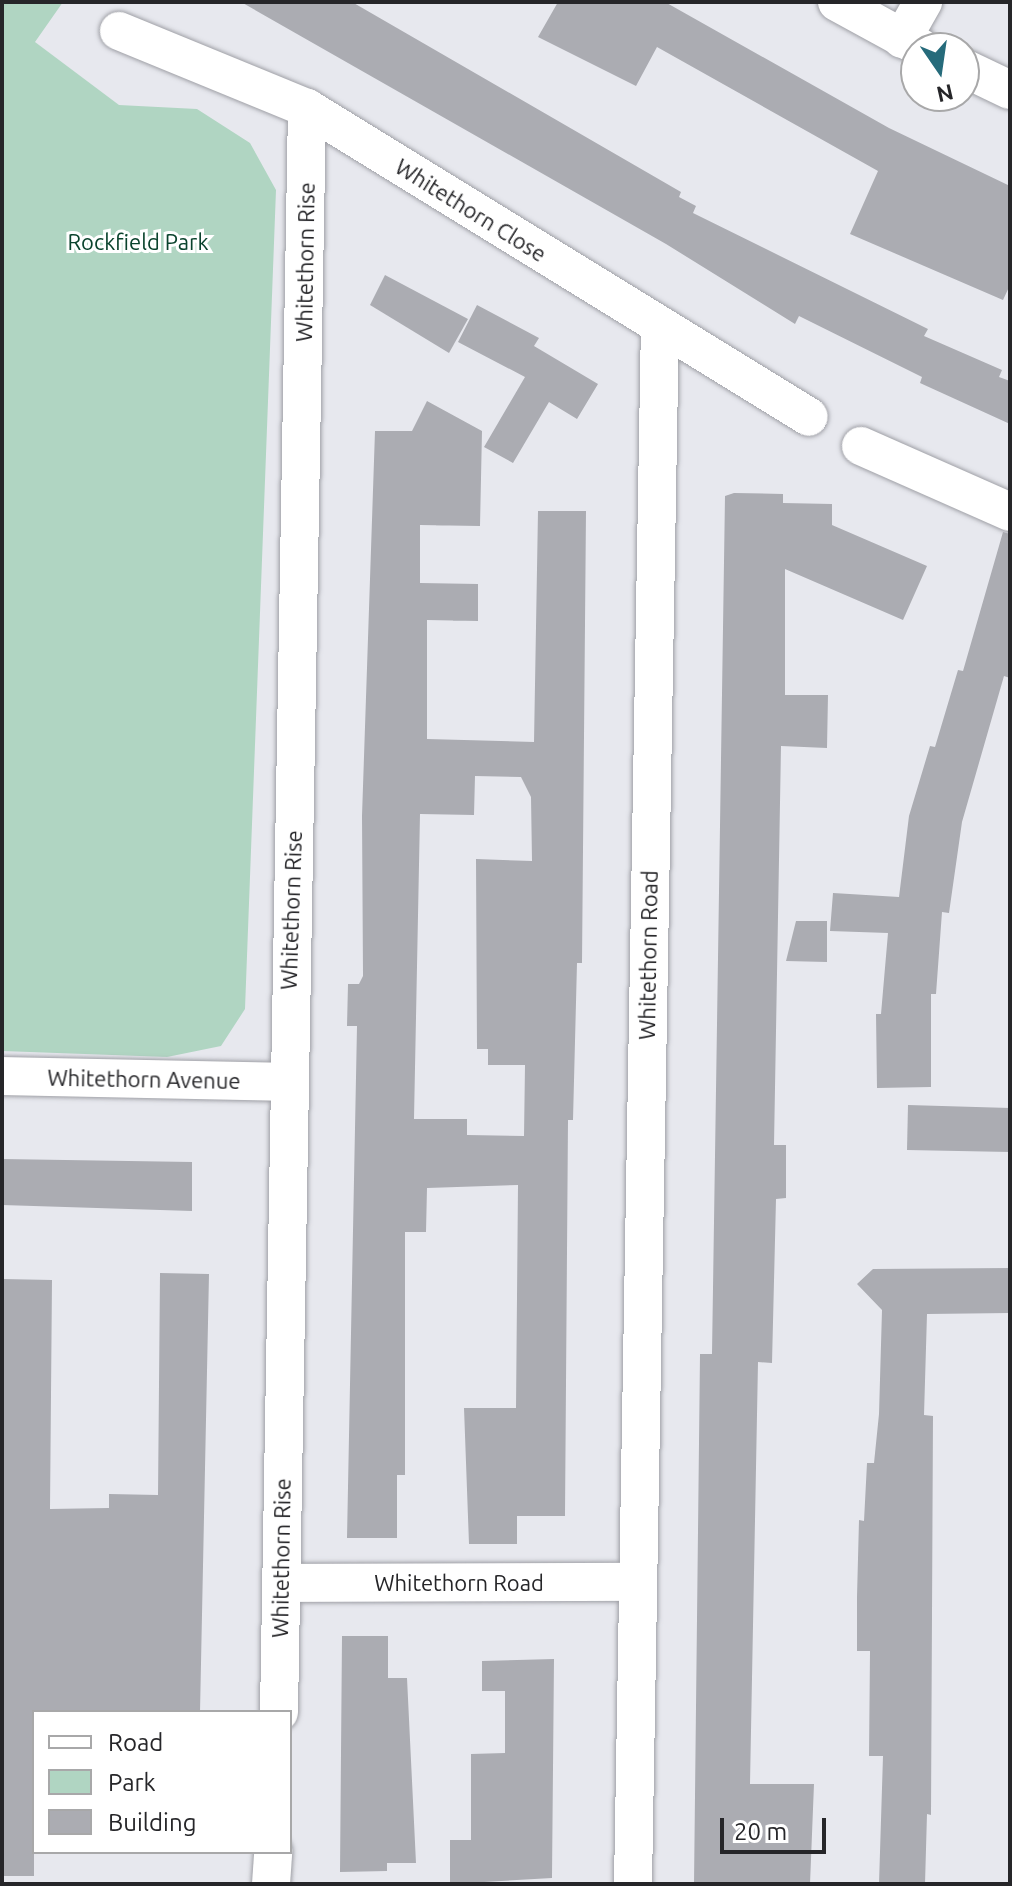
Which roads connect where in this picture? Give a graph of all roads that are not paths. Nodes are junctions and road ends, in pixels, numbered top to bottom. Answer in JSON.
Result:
{"nodes":[{"id":1,"x":837,"y":2,"type":"edge"},
{"id":2,"x":923,"y":2,"type":"edge"},
{"id":3,"x":119,"y":31,"type":"dead end"},
{"id":4,"x":915,"y":32,"type":"edge"},
{"id":5,"x":900,"y":36,"type":"edge"},
{"id":6,"x":980,"y":76,"type":"edge"},
{"id":7,"x":1010,"y":90,"type":"edge"},
{"id":8,"x":307,"y":108,"type":"junction"},
{"id":9,"x":660,"y":327,"type":"junction"},
{"id":10,"x":809,"y":417,"type":"dead end"},
{"id":11,"x":861,"y":446,"type":"dead end"},
{"id":12,"x":1010,"y":512,"type":"edge"},
{"id":13,"x":2,"y":1076,"type":"edge"},
{"id":14,"x":286,"y":1082,"type":"junction"},
{"id":15,"x":636,"y":1582,"type":"junction"},
{"id":16,"x":282,"y":1583,"type":"junction"},
{"id":17,"x":279,"y":1710,"type":"edge"},
{"id":18,"x":273,"y":1854,"type":"edge"},
{"id":19,"x":271,"y":1884,"type":"edge"},
{"id":20,"x":633,"y":1884,"type":"edge"}],
"edges":[{"from":1,"to":5,"type":"street"},
{"from":2,"to":4,"type":"street"},
{"from":3,"to":8,"type":"street","name":"Whitethorn Close"},
{"from":6,"to":7,"type":"street"},
{"from":8,"to":9,"type":"street","name":"Whitethorn Close"},
{"from":8,"to":14,"type":"street","name":"Whitethorn Rise"},
{"from":9,"to":10,"type":"street","name":"Whitethorn Close"},
{"from":9,"to":15,"type":"street","name":"Whitethorn Road"},
{"from":11,"to":12,"type":"street"},
{"from":13,"to":14,"type":"street","name":"Whitethorn Avenue"},
{"from":14,"to":16,"type":"street","name":"Whitethorn Rise"},
{"from":15,"to":16,"type":"street","name":"Whitethorn Road"},
{"from":15,"to":20,"type":"street","name":"Whitethorn Road"},
{"from":16,"to":17,"type":"street","name":"Whitethorn Rise"},
{"from":18,"to":19,"type":"street"}]}
